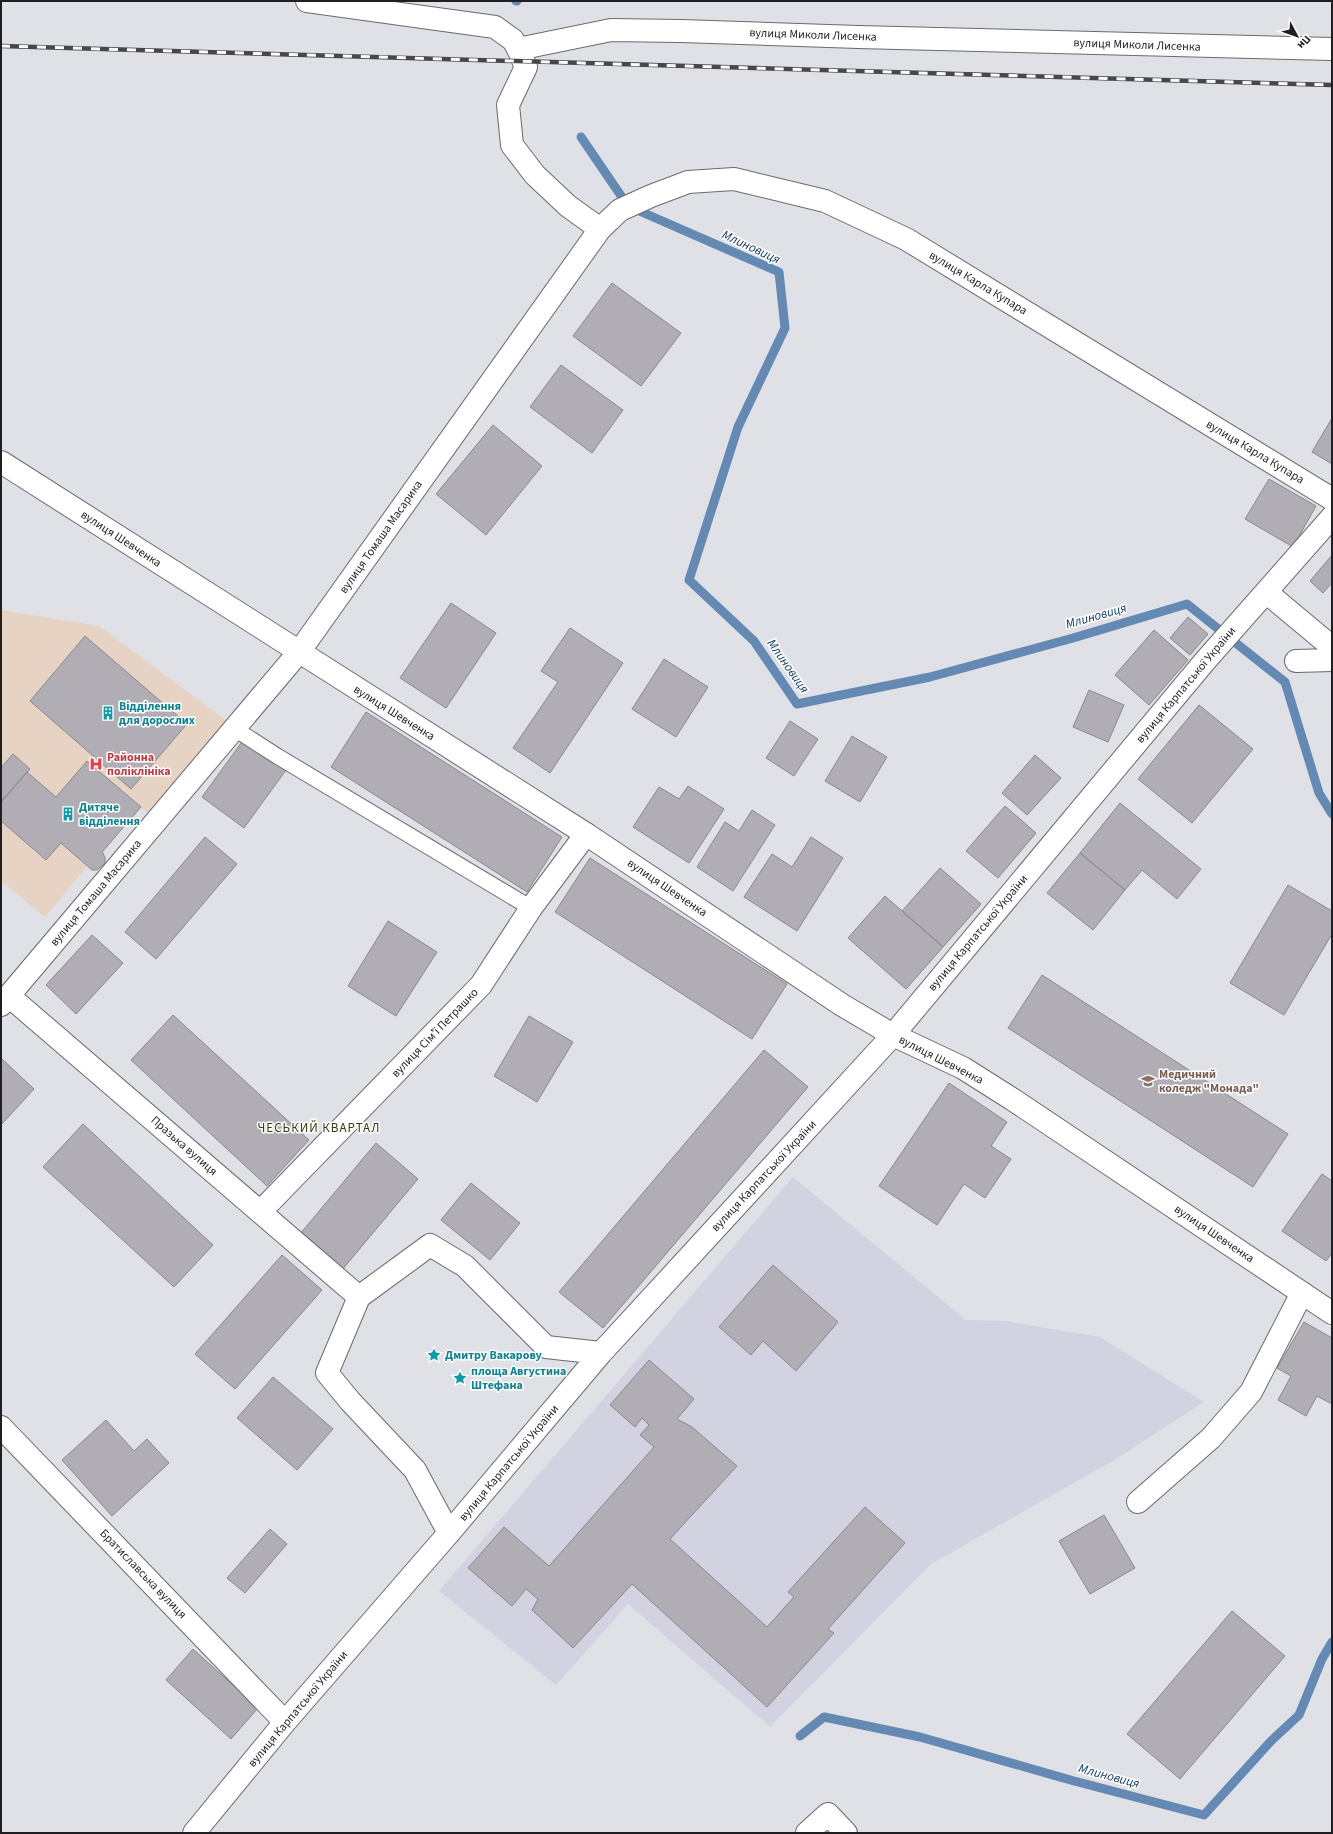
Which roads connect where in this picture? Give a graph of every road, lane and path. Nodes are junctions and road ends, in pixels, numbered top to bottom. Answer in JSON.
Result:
{"nodes":[{"id":1,"x":307,"y":1,"type":"edge"},
{"id":2,"x":518,"y":49,"type":"junction"},
{"id":3,"x":1332,"y":49,"type":"edge"},
{"id":4,"x":600,"y":229,"type":"junction"},
{"id":5,"x":1,"y":462,"type":"edge"},
{"id":6,"x":1332,"y":499,"type":"edge"},
{"id":7,"x":1332,"y":517,"type":"edge"},
{"id":8,"x":1266,"y":592,"type":"junction"},
{"id":9,"x":1332,"y":647,"type":"edge"},
{"id":10,"x":299,"y":652,"type":"junction"},
{"id":11,"x":1332,"y":660,"type":"edge"},
{"id":12,"x":1296,"y":661,"type":"dead end"},
{"id":13,"x":235,"y":729,"type":"junction"},
{"id":14,"x":586,"y":834,"type":"junction"},
{"id":15,"x":531,"y":908,"type":"junction"},
{"id":16,"x":5,"y":1000,"type":"edge"},
{"id":17,"x":893,"y":1035,"type":"junction"},
{"id":18,"x":260,"y":1212,"type":"junction"},
{"id":19,"x":1302,"y":1293,"type":"junction"},
{"id":20,"x":359,"y":1297,"type":"junction"},
{"id":21,"x":1332,"y":1313,"type":"edge"},
{"id":22,"x":601,"y":1353,"type":"junction"},
{"id":23,"x":1,"y":1427,"type":"edge"},
{"id":24,"x":1138,"y":1502,"type":"dead end"},
{"id":25,"x":449,"y":1533,"type":"junction"},
{"id":26,"x":285,"y":1722,"type":"junction"},
{"id":27,"x":194,"y":1833,"type":"edge"},
{"id":28,"x":807,"y":1833,"type":"edge"},
{"id":29,"x":846,"y":1833,"type":"edge"}],
"edges":[{"from":1,"to":2,"type":"street"},
{"from":2,"to":3,"type":"street","name":"вулиця Миколи Лисенка"},
{"from":2,"to":4,"type":"street"},
{"from":4,"to":6,"type":"street","name":"вулиця Карла Купара"},
{"from":4,"to":10,"type":"street","name":"вулиця Томаша Масарика"},
{"from":5,"to":10,"type":"street","name":"вулиця Шевченка"},
{"from":7,"to":8,"type":"street","name":"вулиця Карпатської України"},
{"from":8,"to":9,"type":"street"},
{"from":8,"to":17,"type":"street","name":"вулиця Карпатської України"},
{"from":10,"to":13,"type":"street","name":"вулиця Томаша Масарика"},
{"from":10,"to":14,"type":"street","name":"вулиця Шевченка"},
{"from":11,"to":12,"type":"street"},
{"from":13,"to":15,"type":"lane"},
{"from":13,"to":16,"type":"street","name":"вулиця Томаша Масарика"},
{"from":14,"to":15,"type":"street","name":"вулиця Сімʼї Петрашко"},
{"from":14,"to":17,"type":"street","name":"вулиця Шевченка"},
{"from":15,"to":18,"type":"street","name":"вулиця Сімʼї Петрашко"},
{"from":16,"to":18,"type":"street","name":"Празька вулиця"},
{"from":17,"to":19,"type":"street","name":"вулиця Шевченка"},
{"from":17,"to":22,"type":"street","name":"вулиця Карпатської України"},
{"from":18,"to":20,"type":"street","name":"Празька вулиця"},
{"from":19,"to":21,"type":"street","name":"вулиця Шевченка"},
{"from":19,"to":24,"type":"street"},
{"from":20,"to":22,"type":"street"},
{"from":20,"to":25,"type":"street"},
{"from":22,"to":25,"type":"street","name":"вулиця Карпатської України"},
{"from":23,"to":26,"type":"street","name":"Братиславська вулиця"},
{"from":25,"to":26,"type":"street","name":"вулиця Карпатської України"},
{"from":26,"to":27,"type":"street","name":"вулиця Карпатської України"},
{"from":28,"to":29,"type":"street"}]}
